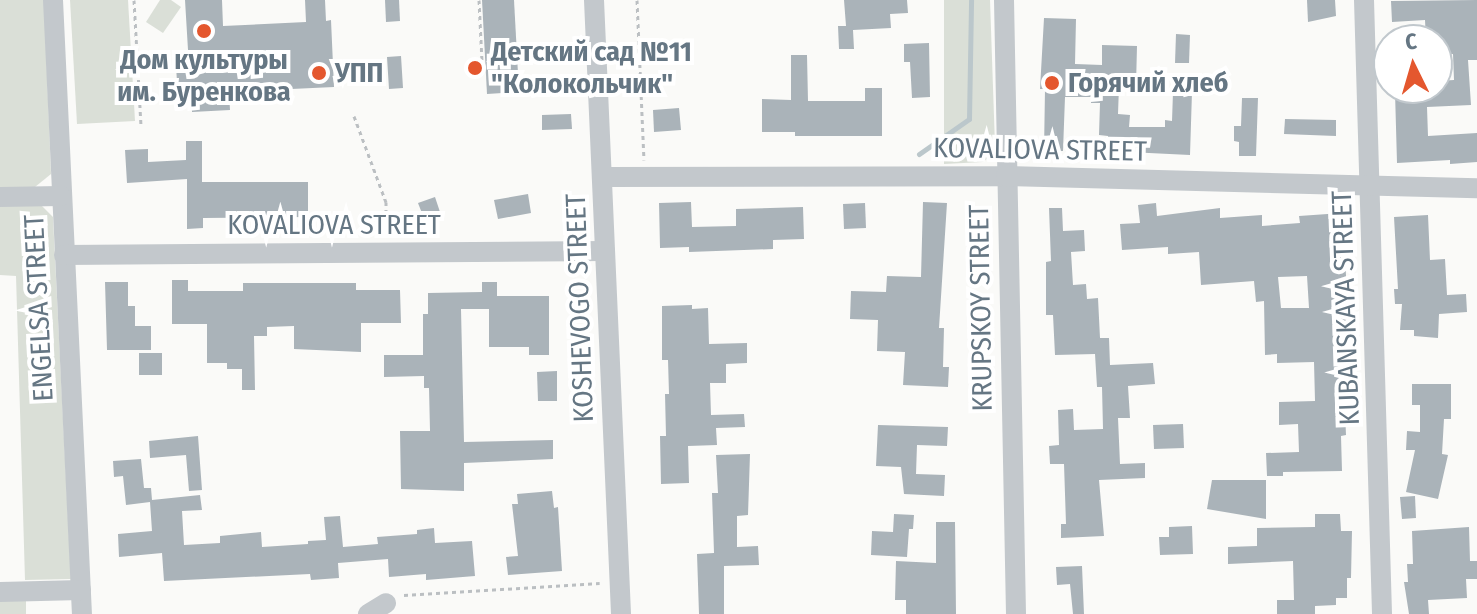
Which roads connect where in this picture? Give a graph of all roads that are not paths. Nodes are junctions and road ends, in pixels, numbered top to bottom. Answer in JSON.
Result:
{"nodes":[{"id":1,"x":53,"y":0,"type":"edge"},
{"id":2,"x":594,"y":0,"type":"edge"},
{"id":3,"x":1004,"y":0,"type":"edge"},
{"id":4,"x":1364,"y":0,"type":"edge"},
{"id":5,"x":1006,"y":176,"type":"junction"},
{"id":6,"x":602,"y":177,"type":"junction"},
{"id":7,"x":1371,"y":184,"type":"junction"},
{"id":8,"x":1477,"y":188,"type":"edge"},
{"id":9,"x":61,"y":196,"type":"junction"},
{"id":10,"x":0,"y":197,"type":"edge"},
{"id":11,"x":605,"y":251,"type":"junction"},
{"id":12,"x":64,"y":255,"type":"junction"},
{"id":13,"x":81,"y":590,"type":"junction"},
{"id":14,"x":0,"y":592,"type":"edge"},
{"id":15,"x":386,"y":603,"type":"road end"},
{"id":16,"x":82,"y":614,"type":"edge"},
{"id":17,"x":368,"y":614,"type":"edge"},
{"id":18,"x":621,"y":614,"type":"edge"},
{"id":19,"x":1016,"y":614,"type":"edge"},
{"id":20,"x":1382,"y":614,"type":"edge"}],
"edges":[{"from":1,"to":9,"type":"street","name":"ENGELSA STREET"},
{"from":2,"to":6,"type":"street","name":"KOSHEVOGO STREET"},
{"from":3,"to":5,"type":"street","name":"KRUPSKOY STREET"},
{"from":4,"to":7,"type":"street","name":"KUBANSKAYA STREET"},
{"from":5,"to":6,"type":"street","name":"KOVALIOVA STREET"},
{"from":5,"to":7,"type":"street","name":"KOVALIOVA STREET"},
{"from":5,"to":19,"type":"street","name":"KRUPSKOY STREET"},
{"from":6,"to":11,"type":"street","name":"KOSHEVOGO STREET"},
{"from":7,"to":8,"type":"street","name":"KOVALIOVA STREET"},
{"from":7,"to":20,"type":"street","name":"KUBANSKAYA STREET"},
{"from":9,"to":10,"type":"street"},
{"from":9,"to":12,"type":"street","name":"ENGELSA STREET"},
{"from":11,"to":12,"type":"street","name":"KOVALIOVA STREET"},
{"from":11,"to":18,"type":"street","name":"KOSHEVOGO STREET"},
{"from":12,"to":13,"type":"street","name":"ENGELSA STREET"},
{"from":13,"to":14,"type":"street"},
{"from":13,"to":16,"type":"street","name":"ENGELSA STREET"},
{"from":15,"to":17,"type":"street"}]}
